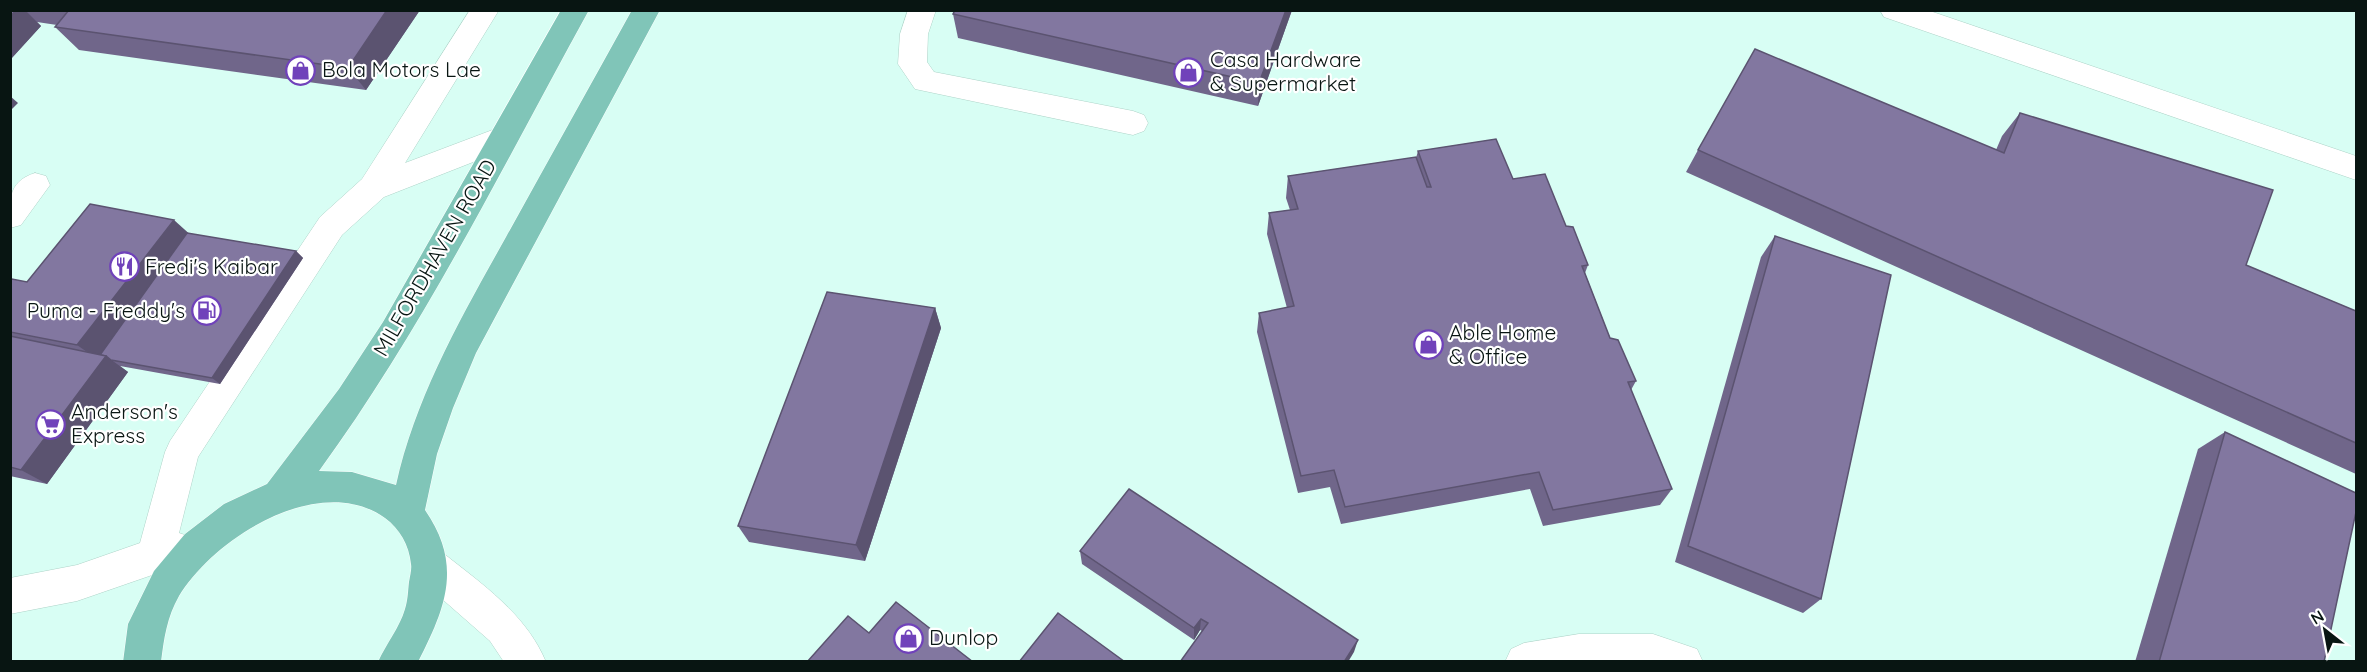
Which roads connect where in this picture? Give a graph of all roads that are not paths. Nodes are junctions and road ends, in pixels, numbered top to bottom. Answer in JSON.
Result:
{"nodes":[{"id":1,"x":485,"y":10,"type":"edge"},
{"id":2,"x":575,"y":10,"type":"edge"},
{"id":3,"x":646,"y":10,"type":"edge"},
{"id":4,"x":922,"y":10,"type":"edge"},
{"id":5,"x":1894,"y":10,"type":"edge"},
{"id":6,"x":1133,"y":123,"type":"dead end"},
{"id":7,"x":503,"y":138,"type":"junction"},
{"id":8,"x":2356,"y":168,"type":"edge"},
{"id":9,"x":35,"y":185,"type":"dead end"},
{"id":10,"x":374,"y":188,"type":"junction"},
{"id":11,"x":10,"y":216,"type":"edge"},
{"id":12,"x":280,"y":496,"type":"junction"},
{"id":13,"x":407,"y":513,"type":"junction"},
{"id":14,"x":224,"y":526,"type":"junction"},
{"id":15,"x":154,"y":557,"type":"junction"},
{"id":16,"x":430,"y":565,"type":"junction"},
{"id":17,"x":10,"y":596,"type":"edge"},
{"id":18,"x":142,"y":662,"type":"edge"},
{"id":19,"x":397,"y":662,"type":"edge"},
{"id":20,"x":527,"y":662,"type":"edge"},
{"id":21,"x":1524,"y":662,"type":"edge"},
{"id":22,"x":1684,"y":662,"type":"edge"}],
"edges":[{"from":1,"to":10,"type":"street"},
{"from":2,"to":7,"type":"main road","name":"MILFORDHAVEN ROAD"},
{"from":3,"to":13,"type":"main road"},
{"from":4,"to":6,"type":"street"},
{"from":5,"to":8,"type":"street"},
{"from":7,"to":10,"type":"street"},
{"from":7,"to":12,"type":"main road","name":"MILFORDHAVEN ROAD"},
{"from":9,"to":11,"type":"street"},
{"from":10,"to":15,"type":"street"},
{"from":12,"to":13,"type":"main road"},
{"from":12,"to":14,"type":"main road"},
{"from":13,"to":16,"type":"main road"},
{"from":14,"to":15,"type":"street"},
{"from":14,"to":18,"type":"main road"},
{"from":15,"to":17,"type":"street"},
{"from":16,"to":19,"type":"main road"},
{"from":16,"to":20,"type":"street"},
{"from":21,"to":22,"type":"street"}]}
